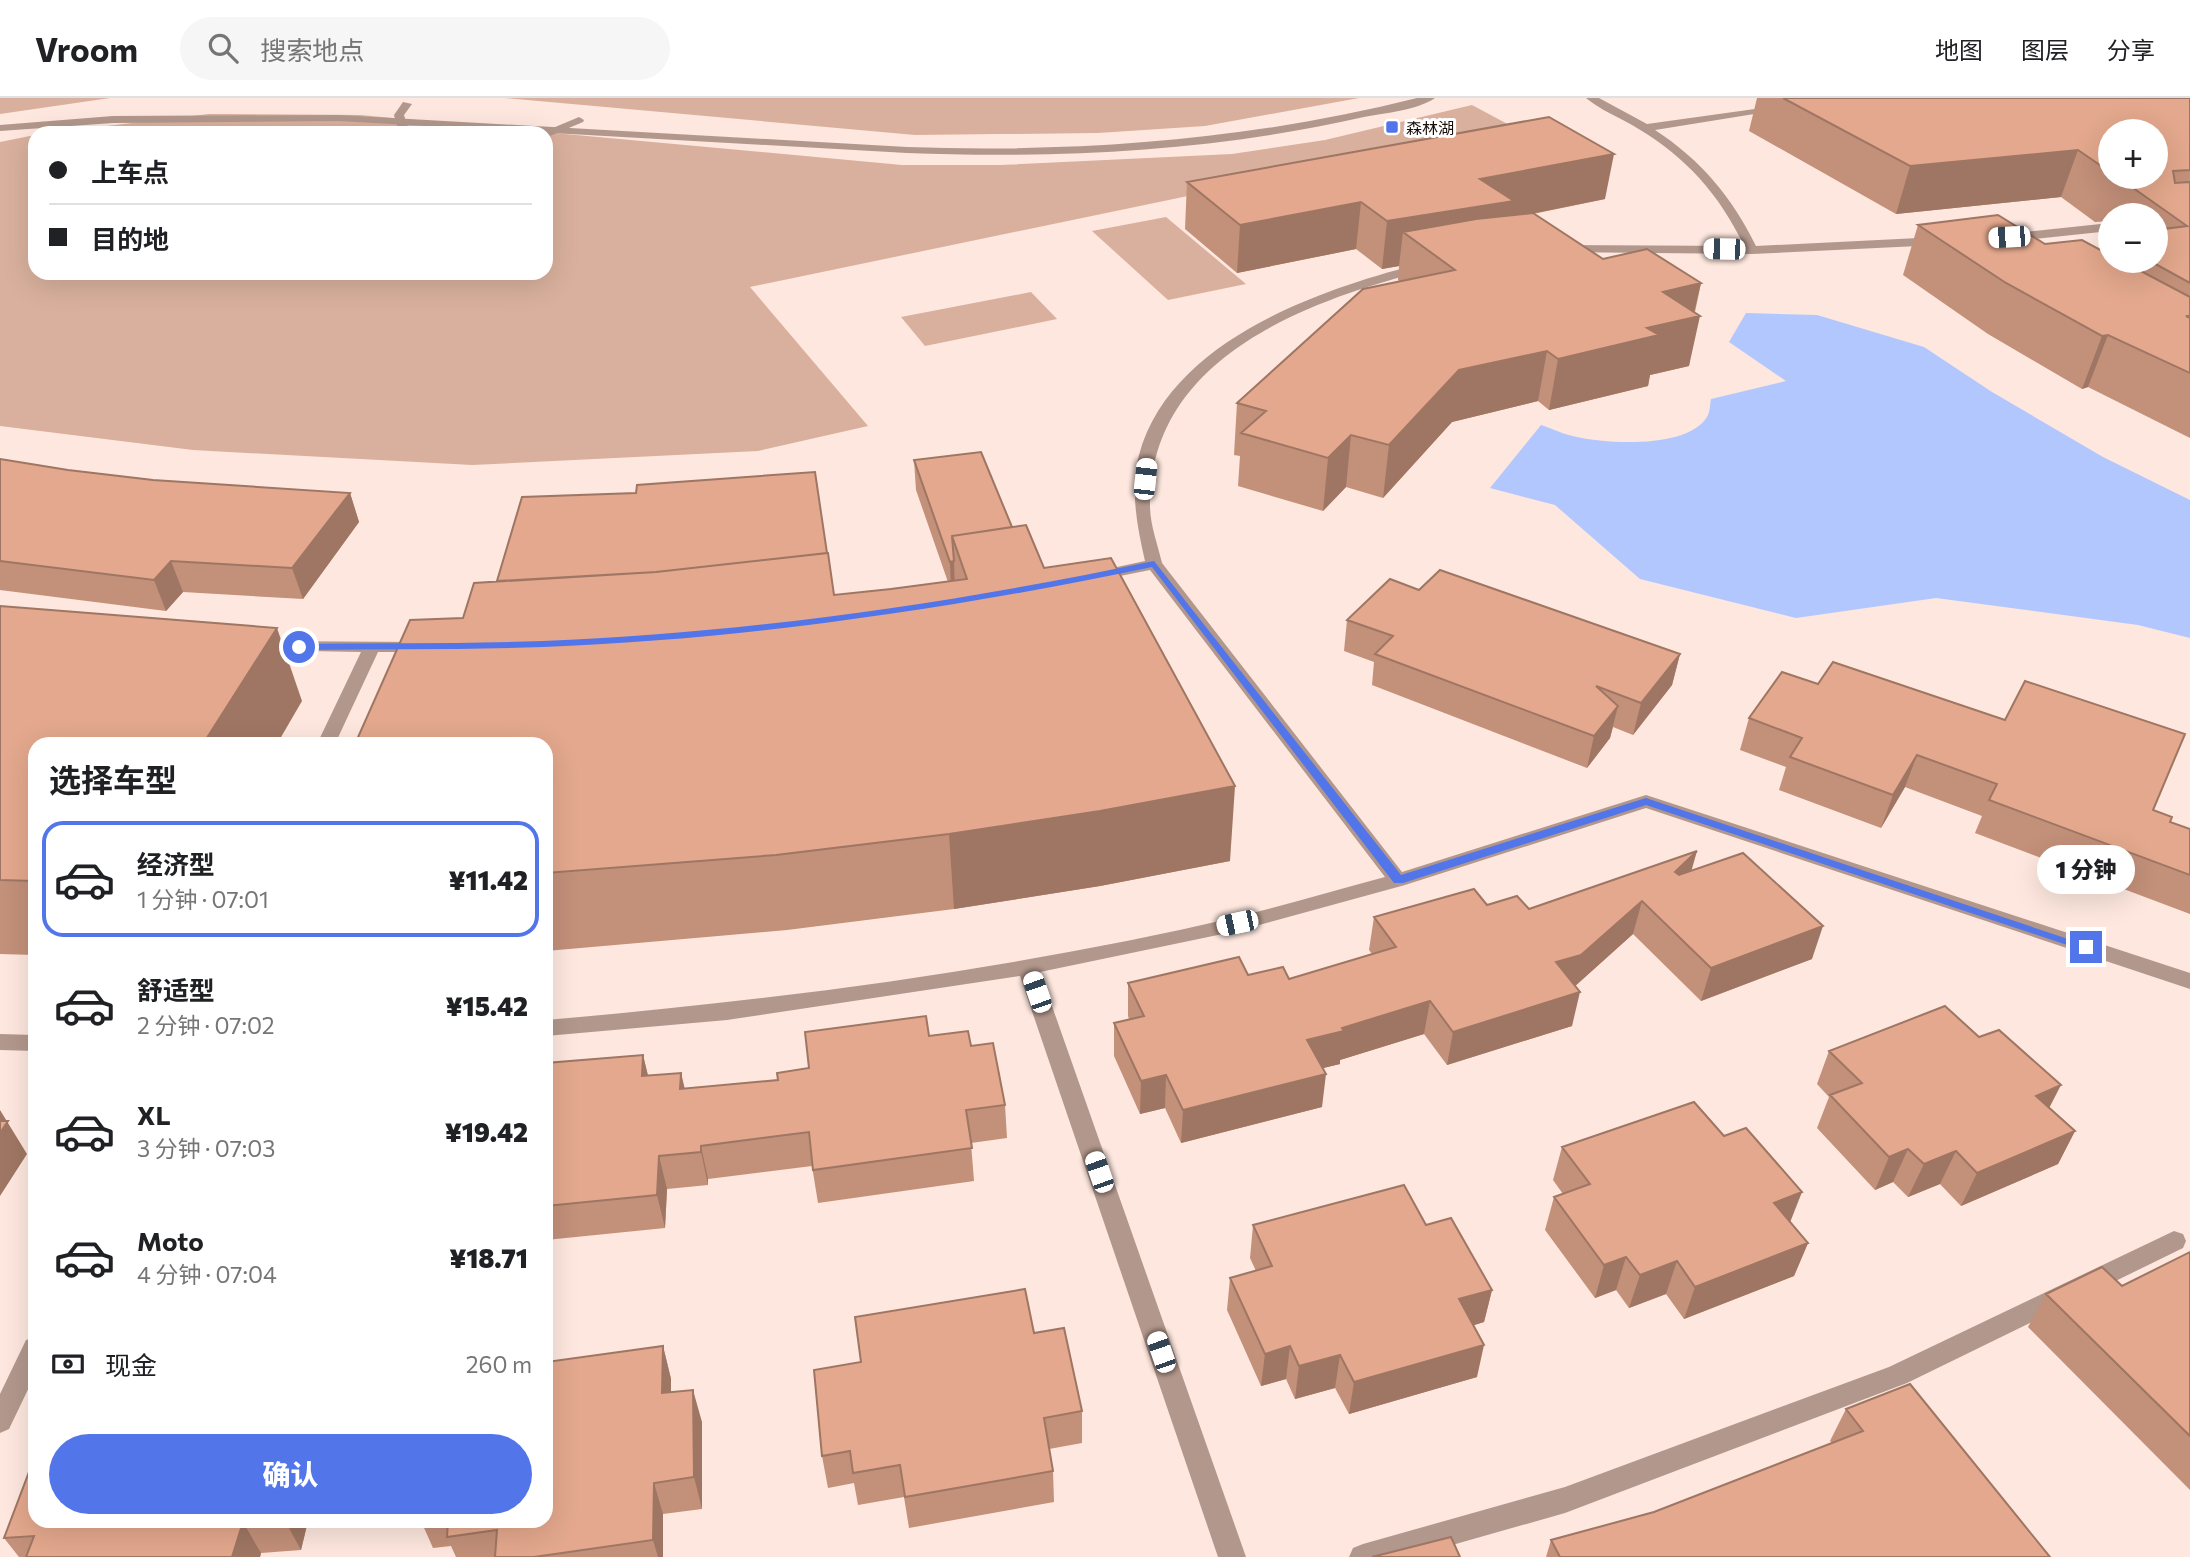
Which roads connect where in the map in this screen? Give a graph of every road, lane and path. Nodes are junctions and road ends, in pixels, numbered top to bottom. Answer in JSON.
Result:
{"nodes":[{"id":1,"x":1430,"y":98,"type":"edge"},
{"id":2,"x":1591,"y":98,"type":"edge"},
{"id":3,"x":408,"y":104,"type":"dead end"},
{"id":4,"x":164,"y":105,"type":"dead end"},
{"id":5,"x":1791,"y":106,"type":"edge"},
{"id":6,"x":480,"y":111,"type":"dead end"},
{"id":7,"x":579,"y":120,"type":"junction"},
{"id":8,"x":402,"y":126,"type":"edge"},
{"id":9,"x":0,"y":128,"type":"edge"},
{"id":10,"x":1645,"y":128,"type":"junction"},
{"id":11,"x":553,"y":131,"type":"edge"},
{"id":12,"x":2098,"y":228,"type":"edge"},
{"id":13,"x":1955,"y":240,"type":"edge"},
{"id":14,"x":1545,"y":250,"type":"edge"},
{"id":15,"x":1752,"y":250,"type":"junction"},
{"id":16,"x":2031,"y":254,"type":"edge"},
{"id":17,"x":1440,"y":263,"type":"edge"},
{"id":18,"x":1154,"y":564,"type":"junction"},
{"id":19,"x":1072,"y":581,"type":"edge"},
{"id":20,"x":241,"y":646,"type":"edge"},
{"id":21,"x":438,"y":647,"type":"edge"},
{"id":22,"x":371,"y":649,"type":"junction"},
{"id":23,"x":329,"y":737,"type":"edge"},
{"id":24,"x":1398,"y":880,"type":"junction"},
{"id":25,"x":1028,"y":967,"type":"junction"},
{"id":26,"x":2190,"y":981,"type":"edge"},
{"id":27,"x":553,"y":1027,"type":"edge"},
{"id":28,"x":0,"y":1042,"type":"edge"},
{"id":29,"x":28,"y":1043,"type":"edge"},
{"id":30,"x":2174,"y":1241,"type":"dead end"},
{"id":31,"x":28,"y":1363,"type":"edge"},
{"id":32,"x":0,"y":1421,"type":"edge"},
{"id":33,"x":1231,"y":1557,"type":"edge"},
{"id":34,"x":1363,"y":1557,"type":"edge"}],
"edges":[{"from":1,"to":7,"type":"street"},
{"from":2,"to":10,"type":"street"},
{"from":3,"to":8,"type":"street"},
{"from":4,"to":9,"type":"street"},
{"from":5,"to":10,"type":"street"},
{"from":6,"to":7,"type":"street"},
{"from":7,"to":11,"type":"street"},
{"from":10,"to":15,"type":"street"},
{"from":12,"to":16,"type":"street"},
{"from":13,"to":15,"type":"street"},
{"from":14,"to":15,"type":"street"},
{"from":17,"to":18,"type":"street"},
{"from":18,"to":19,"type":"street"},
{"from":18,"to":24,"type":"street"},
{"from":20,"to":22,"type":"street"},
{"from":21,"to":22,"type":"street"},
{"from":22,"to":23,"type":"street"},
{"from":24,"to":25,"type":"street"},
{"from":24,"to":26,"type":"street"},
{"from":25,"to":27,"type":"street"},
{"from":25,"to":33,"type":"street"},
{"from":28,"to":29,"type":"street"},
{"from":30,"to":34,"type":"street"},
{"from":31,"to":32,"type":"street"}]}
